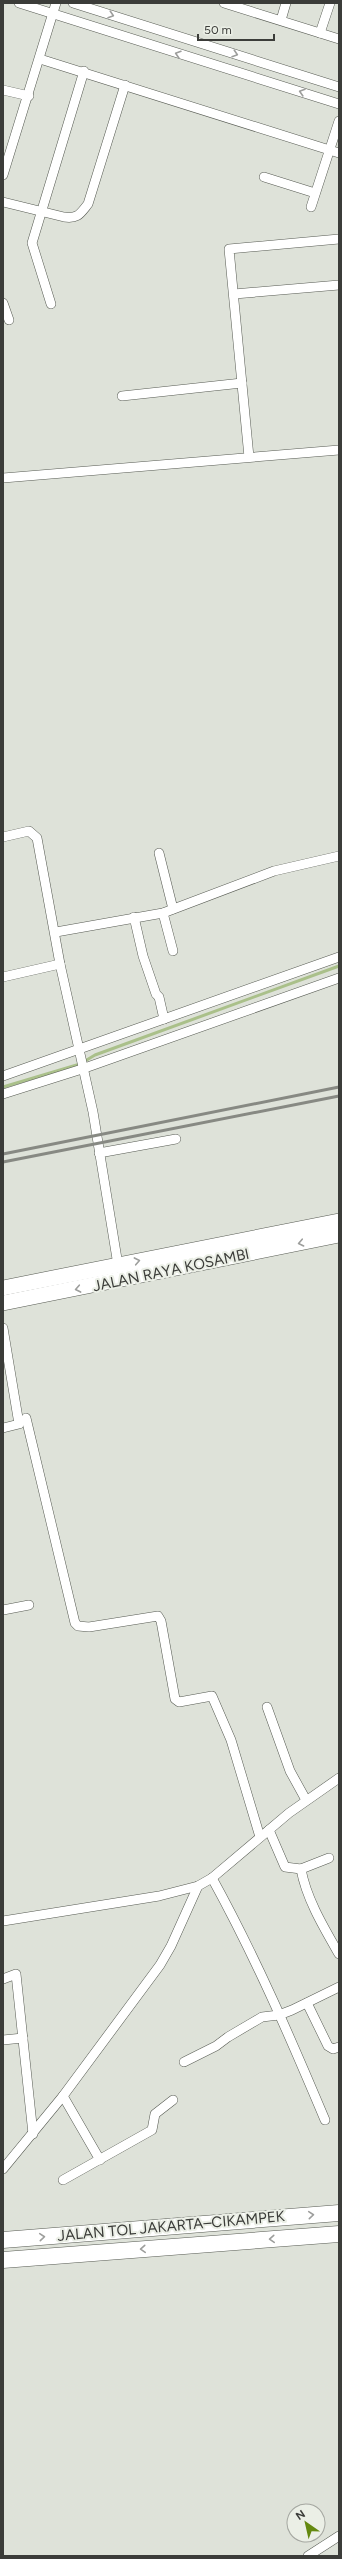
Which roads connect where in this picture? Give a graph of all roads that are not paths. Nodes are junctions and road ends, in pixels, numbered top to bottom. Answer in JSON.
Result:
{"nodes":[{"id":1,"x":19,"y":3,"type":"edge"},
{"id":2,"x":56,"y":3,"type":"edge"},
{"id":3,"x":74,"y":3,"type":"edge"},
{"id":4,"x":224,"y":3,"type":"edge"},
{"id":5,"x":286,"y":3,"type":"edge"},
{"id":6,"x":330,"y":3,"type":"edge"},
{"id":7,"x":242,"y":6,"type":"edge"},
{"id":8,"x":53,"y":16,"type":"junction"},
{"id":9,"x":281,"y":20,"type":"junction"},
{"id":10,"x":320,"y":33,"type":"junction"},
{"id":11,"x":339,"y":38,"type":"edge"},
{"id":12,"x":40,"y":59,"type":"junction"},
{"id":13,"x":84,"y":71,"type":"junction"},
{"id":14,"x":125,"y":85,"type":"junction"},
{"id":15,"x":339,"y":87,"type":"edge"},
{"id":16,"x":3,"y":90,"type":"edge"},
{"id":17,"x":29,"y":96,"type":"junction"},
{"id":18,"x":339,"y":104,"type":"edge"},
{"id":19,"x":339,"y":121,"type":"edge"},
{"id":20,"x":328,"y":150,"type":"junction"},
{"id":21,"x":339,"y":153,"type":"edge"},
{"id":22,"x":3,"y":175,"type":"edge"},
{"id":23,"x":264,"y":176,"type":"dead end"},
{"id":24,"x":316,"y":193,"type":"junction"},
{"id":25,"x":3,"y":202,"type":"edge"},
{"id":26,"x":311,"y":207,"type":"dead end"},
{"id":27,"x":39,"y":213,"type":"junction"},
{"id":28,"x":339,"y":239,"type":"edge"},
{"id":29,"x":339,"y":285,"type":"edge"},
{"id":30,"x":234,"y":294,"type":"junction"},
{"id":31,"x":3,"y":303,"type":"edge"},
{"id":32,"x":51,"y":304,"type":"dead end"},
{"id":33,"x":9,"y":320,"type":"dead end"},
{"id":34,"x":242,"y":384,"type":"junction"},
{"id":35,"x":122,"y":396,"type":"dead end"},
{"id":36,"x":339,"y":450,"type":"edge"},
{"id":37,"x":249,"y":457,"type":"junction"},
{"id":38,"x":3,"y":478,"type":"edge"},
{"id":39,"x":3,"y":837,"type":"edge"},
{"id":40,"x":159,"y":854,"type":"dead end"},
{"id":41,"x":339,"y":856,"type":"edge"},
{"id":42,"x":174,"y":909,"type":"junction"},
{"id":43,"x":163,"y":913,"type":"junction"},
{"id":44,"x":134,"y":917,"type":"junction"},
{"id":45,"x":56,"y":932,"type":"junction"},
{"id":46,"x":173,"y":951,"type":"dead end"},
{"id":47,"x":339,"y":957,"type":"edge"},
{"id":48,"x":60,"y":964,"type":"junction"},
{"id":49,"x":3,"y":977,"type":"edge"},
{"id":50,"x":339,"y":978,"type":"edge"},
{"id":51,"x":164,"y":1019,"type":"junction"},
{"id":52,"x":78,"y":1052,"type":"junction"},
{"id":53,"x":81,"y":1067,"type":"junction"},
{"id":54,"x":3,"y":1076,"type":"edge"},
{"id":55,"x":3,"y":1094,"type":"edge"},
{"id":56,"x":176,"y":1139,"type":"dead end"},
{"id":57,"x":99,"y":1153,"type":"junction"},
{"id":58,"x":339,"y":1221,"type":"edge"},
{"id":59,"x":339,"y":1235,"type":"edge"},
{"id":60,"x":118,"y":1265,"type":"junction"},
{"id":61,"x":3,"y":1288,"type":"edge"},
{"id":62,"x":3,"y":1303,"type":"edge"},
{"id":63,"x":3,"y":1328,"type":"edge"},
{"id":64,"x":26,"y":1418,"type":"dead end"},
{"id":65,"x":3,"y":1428,"type":"edge"},
{"id":66,"x":29,"y":1605,"type":"dead end"},
{"id":67,"x":3,"y":1610,"type":"edge"},
{"id":68,"x":267,"y":1707,"type":"dead end"},
{"id":69,"x":339,"y":1778,"type":"edge"},
{"id":70,"x":306,"y":1800,"type":"junction"},
{"id":71,"x":269,"y":1830,"type":"junction"},
{"id":72,"x":260,"y":1837,"type":"junction"},
{"id":73,"x":329,"y":1858,"type":"dead end"},
{"id":74,"x":301,"y":1868,"type":"junction"},
{"id":75,"x":212,"y":1878,"type":"junction"},
{"id":76,"x":198,"y":1886,"type":"junction"},
{"id":77,"x":3,"y":1921,"type":"edge"},
{"id":78,"x":339,"y":1954,"type":"edge"},
{"id":79,"x":3,"y":1979,"type":"edge"},
{"id":80,"x":339,"y":1987,"type":"edge"},
{"id":81,"x":307,"y":2003,"type":"junction"},
{"id":82,"x":279,"y":2015,"type":"junction"},
{"id":83,"x":23,"y":2038,"type":"junction"},
{"id":84,"x":3,"y":2040,"type":"edge"},
{"id":85,"x":339,"y":2047,"type":"edge"},
{"id":86,"x":184,"y":2062,"type":"dead end"},
{"id":87,"x":63,"y":2096,"type":"junction"},
{"id":88,"x":173,"y":2100,"type":"dead end"},
{"id":89,"x":325,"y":2120,"type":"dead end"},
{"id":90,"x":33,"y":2134,"type":"junction"},
{"id":91,"x":100,"y":2160,"type":"junction"},
{"id":92,"x":3,"y":2169,"type":"edge"},
{"id":93,"x":63,"y":2180,"type":"dead end"},
{"id":94,"x":339,"y":2213,"type":"edge"},
{"id":95,"x":339,"y":2234,"type":"edge"},
{"id":96,"x":3,"y":2240,"type":"edge"},
{"id":97,"x":3,"y":2260,"type":"edge"},
{"id":98,"x":339,"y":2536,"type":"edge"},
{"id":99,"x":308,"y":2556,"type":"edge"}],
"edges":[{"from":1,"to":8,"type":"street"},
{"from":2,"to":8,"type":"street"},
{"from":3,"to":15,"type":"street","one_way":true},
{"from":4,"to":7,"type":"street"},
{"from":5,"to":9,"type":"street"},
{"from":6,"to":10,"type":"street"},
{"from":7,"to":9,"type":"street"},
{"from":8,"to":12,"type":"street"},
{"from":18,"to":8,"type":"street","one_way":true},
{"from":9,"to":10,"type":"street"},
{"from":10,"to":11,"type":"street"},
{"from":12,"to":13,"type":"street"},
{"from":12,"to":17,"type":"street"},
{"from":13,"to":14,"type":"street"},
{"from":13,"to":27,"type":"street"},
{"from":14,"to":20,"type":"street"},
{"from":14,"to":27,"type":"street"},
{"from":16,"to":17,"type":"street"},
{"from":17,"to":22,"type":"street"},
{"from":19,"to":20,"type":"street"},
{"from":20,"to":21,"type":"street"},
{"from":20,"to":24,"type":"street"},
{"from":23,"to":24,"type":"street"},
{"from":24,"to":26,"type":"street"},
{"from":25,"to":27,"type":"street"},
{"from":27,"to":32,"type":"street"},
{"from":28,"to":30,"type":"street"},
{"from":29,"to":30,"type":"street"},
{"from":30,"to":34,"type":"street"},
{"from":31,"to":33,"type":"street"},
{"from":34,"to":35,"type":"street"},
{"from":34,"to":37,"type":"street"},
{"from":36,"to":37,"type":"street"},
{"from":37,"to":38,"type":"street"},
{"from":39,"to":45,"type":"street"},
{"from":40,"to":42,"type":"street"},
{"from":41,"to":42,"type":"street"},
{"from":42,"to":43,"type":"street"},
{"from":43,"to":44,"type":"street"},
{"from":43,"to":46,"type":"street"},
{"from":44,"to":45,"type":"street"},
{"from":44,"to":51,"type":"street"},
{"from":45,"to":48,"type":"street"},
{"from":47,"to":51,"type":"street"},
{"from":48,"to":49,"type":"street"},
{"from":48,"to":52,"type":"street"},
{"from":50,"to":53,"type":"street"},
{"from":51,"to":52,"type":"street"},
{"from":52,"to":53,"type":"street"},
{"from":52,"to":54,"type":"street"},
{"from":53,"to":55,"type":"street"},
{"from":53,"to":57,"type":"street"},
{"from":56,"to":57,"type":"street"},
{"from":57,"to":60,"type":"street"},
{"from":60,"to":58,"type":"highway","name":"JALAN RAYA KOSAMBI","one_way":true},
{"from":59,"to":62,"type":"highway","name":"JALAN RAYA KOSAMBI","one_way":true},
{"from":60,"to":61,"type":"highway","name":"JALAN RAYA KOSAMBI"},
{"from":63,"to":65,"type":"street"},
{"from":64,"to":72,"type":"street"},
{"from":66,"to":67,"type":"street"},
{"from":68,"to":70,"type":"street"},
{"from":69,"to":70,"type":"street"},
{"from":70,"to":71,"type":"street"},
{"from":71,"to":72,"type":"street"},
{"from":71,"to":74,"type":"street"},
{"from":72,"to":75,"type":"street"},
{"from":73,"to":74,"type":"street"},
{"from":74,"to":78,"type":"street"},
{"from":75,"to":76,"type":"street"},
{"from":75,"to":82,"type":"street"},
{"from":76,"to":77,"type":"street"},
{"from":76,"to":87,"type":"street"},
{"from":79,"to":83,"type":"street"},
{"from":80,"to":81,"type":"street"},
{"from":81,"to":82,"type":"street"},
{"from":81,"to":85,"type":"street"},
{"from":82,"to":86,"type":"street"},
{"from":82,"to":89,"type":"street"},
{"from":83,"to":84,"type":"street"},
{"from":83,"to":90,"type":"street"},
{"from":87,"to":90,"type":"street"},
{"from":87,"to":91,"type":"street"},
{"from":88,"to":91,"type":"street"},
{"from":90,"to":92,"type":"street"},
{"from":91,"to":93,"type":"street"},
{"from":96,"to":94,"type":"highway","name":"JALAN TOL JAKARTA–CIKAMPEK","one_way":true},
{"from":95,"to":97,"type":"highway","name":"JALAN TOL JAKARTA–CIKAMPEK","one_way":true},
{"from":98,"to":99,"type":"street"}]}
